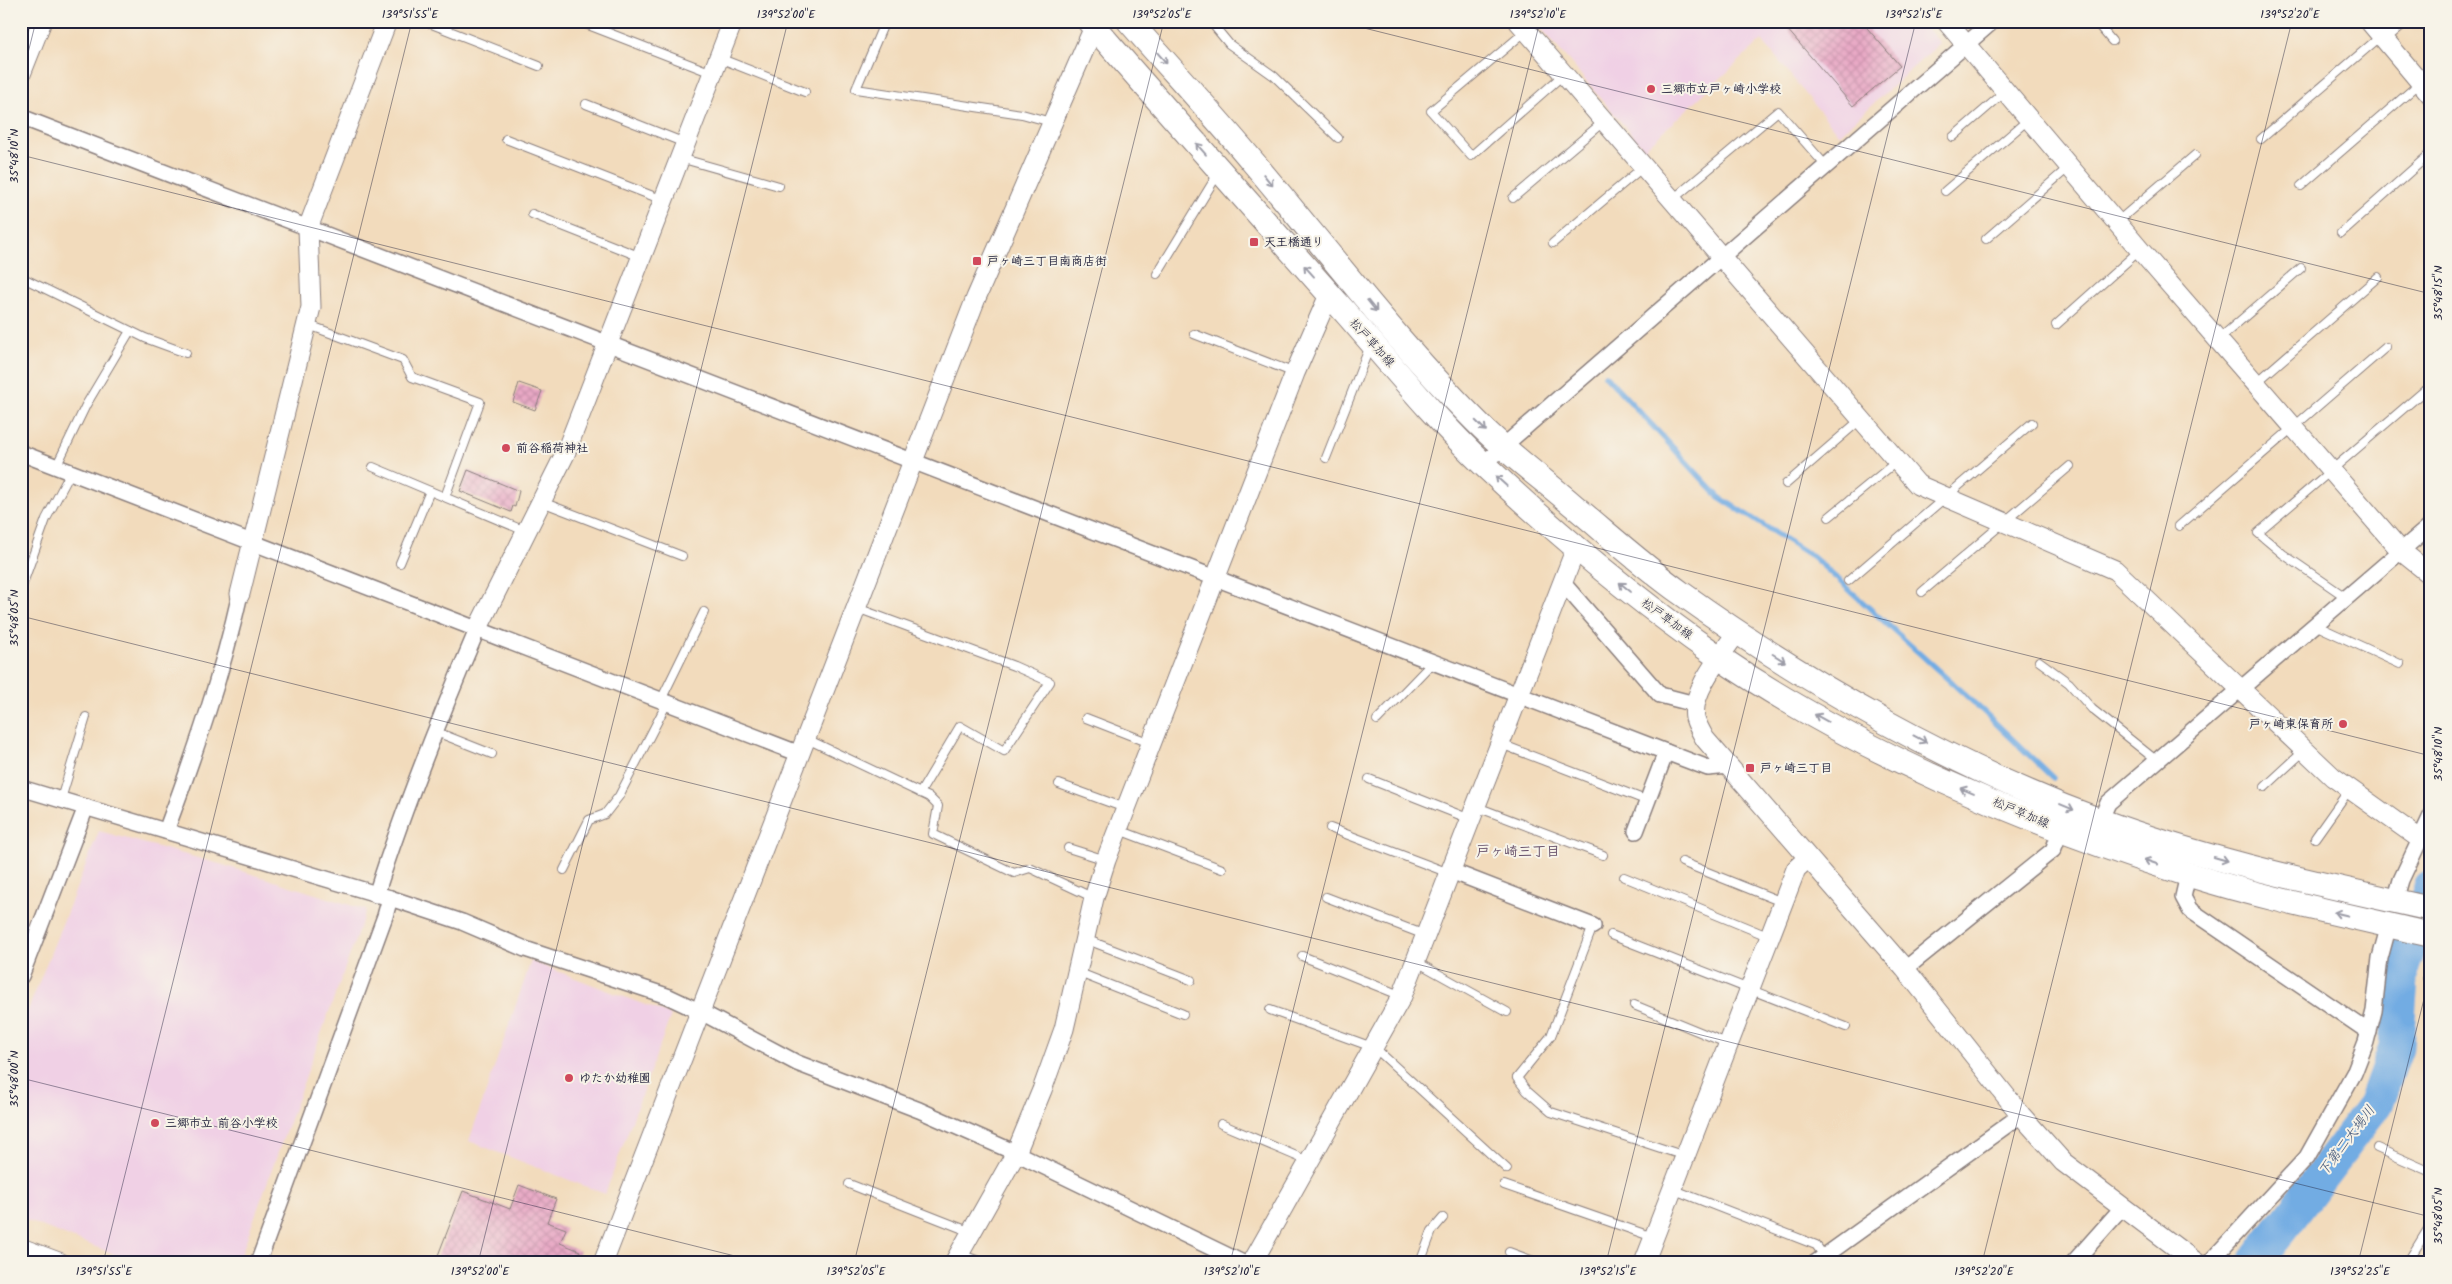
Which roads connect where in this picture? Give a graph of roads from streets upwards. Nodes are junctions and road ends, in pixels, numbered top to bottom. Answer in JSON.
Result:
{"nodes":[{"id":1,"x":42,"y":21,"type":"edge"},
{"id":2,"x":387,"y":21,"type":"edge"},
{"id":3,"x":733,"y":21,"type":"edge"},
{"id":4,"x":1129,"y":21,"type":"edge"},
{"id":5,"x":1946,"y":21,"type":"edge"},
{"id":6,"x":1993,"y":21,"type":"edge"},
{"id":7,"x":2369,"y":21,"type":"edge"},
{"id":8,"x":1094,"y":23,"type":"edge"},
{"id":9,"x":1522,"y":26,"type":"edge"},
{"id":10,"x":1966,"y":45,"type":"junction"},
{"id":11,"x":21,"y":74,"type":"edge"},
{"id":12,"x":2425,"y":89,"type":"edge"},
{"id":13,"x":21,"y":117,"type":"edge"},
{"id":14,"x":308,"y":228,"type":"junction"},
{"id":15,"x":1721,"y":256,"type":"junction"},
{"id":16,"x":1329,"y":295,"type":"junction"},
{"id":17,"x":608,"y":344,"type":"junction"},
{"id":18,"x":1503,"y":447,"type":"junction"},
{"id":19,"x":21,"y":453,"type":"edge"},
{"id":20,"x":913,"y":462,"type":"junction"},
{"id":21,"x":1483,"y":464,"type":"junction"},
{"id":22,"x":2431,"y":525,"type":"edge"},
{"id":23,"x":252,"y":543,"type":"junction"},
{"id":24,"x":1576,"y":548,"type":"junction"},
{"id":25,"x":2401,"y":551,"type":"junction"},
{"id":26,"x":2431,"y":575,"type":"edge"},
{"id":27,"x":1216,"y":578,"type":"junction"},
{"id":28,"x":1562,"y":582,"type":"junction"},
{"id":29,"x":240,"y":594,"type":"joint"},
{"id":30,"x":477,"y":630,"type":"junction"},
{"id":31,"x":1737,"y":632,"type":"junction"},
{"id":32,"x":1720,"y":658,"type":"junction"},
{"id":33,"x":2241,"y":689,"type":"junction"},
{"id":34,"x":1518,"y":696,"type":"junction"},
{"id":35,"x":1695,"y":704,"type":"junction"},
{"id":36,"x":804,"y":747,"type":"junction"},
{"id":37,"x":1666,"y":752,"type":"junction"},
{"id":38,"x":1729,"y":766,"type":"junction"},
{"id":39,"x":21,"y":788,"type":"edge"},
{"id":40,"x":86,"y":807,"type":"junction"},
{"id":41,"x":2431,"y":816,"type":"edge"},
{"id":42,"x":2100,"y":821,"type":"junction"},
{"id":43,"x":2061,"y":830,"type":"junction"},
{"id":44,"x":166,"y":831,"type":"junction"},
{"id":45,"x":1636,"y":831,"type":"dead end"},
{"id":46,"x":2420,"y":839,"type":"junction"},
{"id":47,"x":1808,"y":858,"type":"junction"},
{"id":48,"x":1450,"y":873,"type":"junction"},
{"id":49,"x":2188,"y":875,"type":"junction"},
{"id":50,"x":383,"y":896,"type":"junction"},
{"id":51,"x":2395,"y":901,"type":"junction"},
{"id":52,"x":2431,"y":909,"type":"edge"},
{"id":53,"x":2389,"y":925,"type":"junction"},
{"id":54,"x":1593,"y":926,"type":"road end"},
{"id":55,"x":2431,"y":935,"type":"edge"},
{"id":56,"x":2431,"y":965,"type":"edge"},
{"id":57,"x":1905,"y":969,"type":"junction"},
{"id":58,"x":21,"y":976,"type":"edge"},
{"id":59,"x":2431,"y":977,"type":"edge"},
{"id":60,"x":700,"y":1012,"type":"junction"},
{"id":61,"x":2369,"y":1032,"type":"junction"},
{"id":62,"x":2021,"y":1115,"type":"junction"},
{"id":63,"x":1016,"y":1153,"type":"junction"},
{"id":64,"x":2122,"y":1208,"type":"junction"},
{"id":65,"x":23,"y":1253,"type":"edge"},
{"id":66,"x":957,"y":1258,"type":"edge"},
{"id":67,"x":1819,"y":1260,"type":"edge"},
{"id":68,"x":61,"y":1263,"type":"edge"},
{"id":69,"x":258,"y":1263,"type":"edge"},
{"id":70,"x":603,"y":1263,"type":"edge"},
{"id":71,"x":1243,"y":1263,"type":"edge"},
{"id":72,"x":1252,"y":1263,"type":"edge"},
{"id":73,"x":1645,"y":1263,"type":"edge"},
{"id":74,"x":2073,"y":1263,"type":"edge"},
{"id":75,"x":2197,"y":1263,"type":"edge"},
{"id":76,"x":2210,"y":1263,"type":"edge"}],
"edges":[{"from":1,"to":11,"type":"street"},
{"from":2,"to":14,"type":"street"},
{"from":3,"to":17,"type":"street"},
{"from":4,"to":18,"type":"main road","name":"松戸草加線","one_way":true},
{"from":5,"to":10,"type":"street"},
{"from":6,"to":10,"type":"street"},
{"from":7,"to":12,"type":"street"},
{"from":16,"to":8,"type":"main road","name":"松戸草加線","one_way":true},
{"from":8,"to":20,"type":"street"},
{"from":9,"to":15,"type":"street"},
{"from":10,"to":15,"type":"street"},
{"from":10,"to":25,"type":"street"},
{"from":13,"to":14,"type":"street"},
{"from":14,"to":17,"type":"street"},
{"from":14,"to":23,"type":"street"},
{"from":15,"to":18,"type":"street"},
{"from":15,"to":33,"type":"street"},
{"from":16,"to":21,"type":"main road","name":"松戸草加線"},
{"from":16,"to":27,"type":"street"},
{"from":17,"to":20,"type":"street"},
{"from":17,"to":30,"type":"street"},
{"from":18,"to":21,"type":"street"},
{"from":18,"to":31,"type":"main road","name":"松戸草加線"},
{"from":19,"to":23,"type":"street"},
{"from":20,"to":27,"type":"street"},
{"from":20,"to":36,"type":"street"},
{"from":24,"to":21,"type":"main road","name":"松戸草加線","one_way":true},
{"from":22,"to":25,"type":"street"},
{"from":23,"to":29,"type":"street"},
{"from":23,"to":30,"type":"street"},
{"from":24,"to":28,"type":"street"},
{"from":32,"to":24,"type":"main road","name":"松戸草加線","one_way":true},
{"from":25,"to":26,"type":"street"},
{"from":25,"to":33,"type":"street"},
{"from":27,"to":34,"type":"street"},
{"from":27,"to":63,"type":"street"},
{"from":28,"to":34,"type":"street"},
{"from":28,"to":35,"type":"street"},
{"from":29,"to":44,"type":"street"},
{"from":30,"to":36,"type":"street"},
{"from":30,"to":50,"type":"street"},
{"from":31,"to":32,"type":"street"},
{"from":31,"to":42,"type":"main road","name":"松戸草加線","one_way":true},
{"from":32,"to":35,"type":"street"},
{"from":43,"to":32,"type":"main road","name":"松戸草加線","one_way":true},
{"from":33,"to":42,"type":"street"},
{"from":33,"to":46,"type":"street"},
{"from":34,"to":37,"type":"street"},
{"from":34,"to":48,"type":"street"},
{"from":35,"to":38,"type":"street"},
{"from":36,"to":60,"type":"street"},
{"from":37,"to":38,"type":"street"},
{"from":37,"to":45,"type":"street"},
{"from":38,"to":47,"type":"street"},
{"from":39,"to":40,"type":"street"},
{"from":40,"to":44,"type":"street"},
{"from":40,"to":58,"type":"street"},
{"from":41,"to":46,"type":"street"},
{"from":42,"to":51,"type":"main road","name":"松戸草加線","one_way":true},
{"from":49,"to":43,"type":"main road","name":"松戸草加線","one_way":true},
{"from":43,"to":57,"type":"street"},
{"from":44,"to":50,"type":"street"},
{"from":46,"to":51,"type":"street"},
{"from":47,"to":57,"type":"street"},
{"from":47,"to":73,"type":"street"},
{"from":48,"to":54,"type":"street"},
{"from":48,"to":72,"type":"street"},
{"from":53,"to":49,"type":"main road","name":"松戸草加線","one_way":true},
{"from":49,"to":61,"type":"street"},
{"from":50,"to":60,"type":"street"},
{"from":50,"to":69,"type":"street"},
{"from":51,"to":52,"type":"main road","name":"松戸草加線"},
{"from":53,"to":55,"type":"main road","name":"松戸草加線"},
{"from":53,"to":61,"type":"street"},
{"from":56,"to":59,"type":"street"},
{"from":57,"to":62,"type":"street"},
{"from":60,"to":63,"type":"street"},
{"from":60,"to":70,"type":"street"},
{"from":61,"to":76,"type":"street"},
{"from":62,"to":64,"type":"street"},
{"from":62,"to":67,"type":"street"},
{"from":63,"to":66,"type":"street"},
{"from":63,"to":71,"type":"street"},
{"from":64,"to":74,"type":"street"},
{"from":64,"to":75,"type":"street"},
{"from":65,"to":68,"type":"street"}]}
